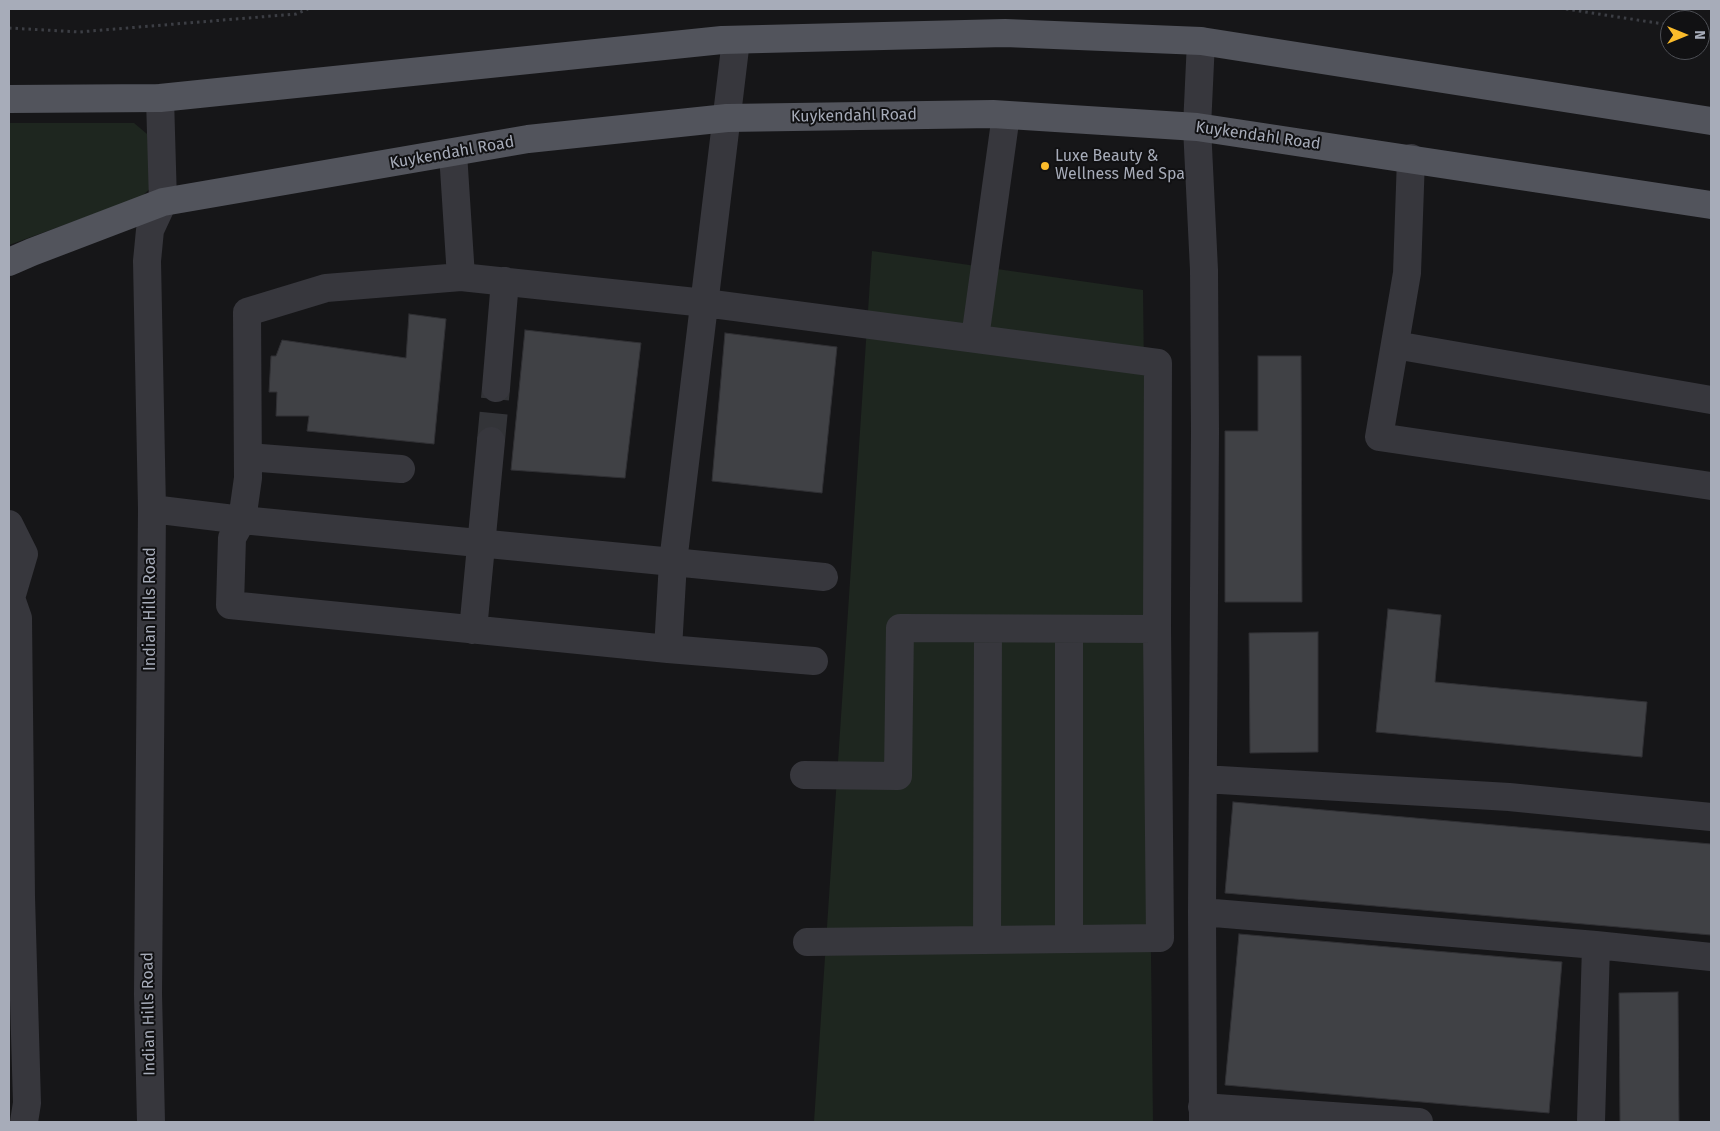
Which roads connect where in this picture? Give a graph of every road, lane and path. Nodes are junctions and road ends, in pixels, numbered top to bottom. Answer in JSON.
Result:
{"nodes":[{"id":1,"x":308,"y":9,"type":"edge"},
{"id":2,"x":1566,"y":9,"type":"edge"},
{"id":3,"x":1660,"y":23,"type":"edge"},
{"id":4,"x":9,"y":28,"type":"edge"},
{"id":5,"x":736,"y":40,"type":"junction"},
{"id":6,"x":1201,"y":41,"type":"junction"},
{"id":7,"x":160,"y":98,"type":"junction"},
{"id":8,"x":9,"y":99,"type":"edge"},
{"id":9,"x":1006,"y":115,"type":"junction"},
{"id":10,"x":727,"y":118,"type":"junction"},
{"id":11,"x":1711,"y":120,"type":"edge"},
{"id":12,"x":1197,"y":127,"type":"junction"},
{"id":13,"x":454,"y":153,"type":"junction"},
{"id":14,"x":1411,"y":158,"type":"junction"},
{"id":15,"x":163,"y":202,"type":"junction"},
{"id":16,"x":1711,"y":205,"type":"edge"},
{"id":17,"x":9,"y":262,"type":"edge"},
{"id":18,"x":462,"y":277,"type":"junction"},
{"id":19,"x":505,"y":281,"type":"junction"},
{"id":20,"x":704,"y":302,"type":"junction"},
{"id":21,"x":975,"y":338,"type":"junction"},
{"id":22,"x":1394,"y":345,"type":"junction"},
{"id":23,"x":496,"y":388,"type":"tunnel mouth"},
{"id":24,"x":1711,"y":400,"type":"edge"},
{"id":25,"x":491,"y":441,"type":"tunnel mouth"},
{"id":26,"x":248,"y":457,"type":"junction"},
{"id":27,"x":401,"y":469,"type":"dead end"},
{"id":28,"x":1711,"y":486,"type":"edge"},
{"id":29,"x":152,"y":509,"type":"junction"},
{"id":30,"x":242,"y":520,"type":"junction"},
{"id":31,"x":9,"y":524,"type":"edge"},
{"id":32,"x":482,"y":543,"type":"junction"},
{"id":33,"x":673,"y":562,"type":"junction"},
{"id":34,"x":824,"y":577,"type":"dead end"},
{"id":35,"x":10,"y":597,"type":"edge"},
{"id":36,"x":988,"y":628,"type":"junction"},
{"id":37,"x":1069,"y":628,"type":"junction"},
{"id":38,"x":1156,"y":629,"type":"junction"},
{"id":39,"x":473,"y":630,"type":"junction"},
{"id":40,"x":668,"y":650,"type":"junction"},
{"id":41,"x":814,"y":661,"type":"dead end"},
{"id":42,"x":804,"y":775,"type":"dead end"},
{"id":43,"x":1203,"y":779,"type":"junction"},
{"id":44,"x":1711,"y":817,"type":"edge"},
{"id":45,"x":15,"y":897,"type":"edge"},
{"id":46,"x":1202,"y":912,"type":"junction"},
{"id":47,"x":1069,"y":939,"type":"junction"},
{"id":48,"x":987,"y":940,"type":"junction"},
{"id":49,"x":808,"y":942,"type":"dead end"},
{"id":50,"x":1596,"y":945,"type":"junction"},
{"id":51,"x":1711,"y":957,"type":"edge"},
{"id":52,"x":1202,"y":1115,"type":"edge"},
{"id":53,"x":24,"y":1122,"type":"edge"},
{"id":54,"x":151,"y":1122,"type":"edge"},
{"id":55,"x":1419,"y":1122,"type":"edge"},
{"id":56,"x":1591,"y":1122,"type":"edge"}],
"edges":[{"from":1,"to":4,"type":"path"},
{"from":2,"to":3,"type":"path"},
{"from":5,"to":6,"type":"main road"},
{"from":5,"to":7,"type":"main road"},
{"from":5,"to":10,"type":"street"},
{"from":6,"to":11,"type":"main road"},
{"from":6,"to":12,"type":"street"},
{"from":7,"to":8,"type":"main road"},
{"from":7,"to":15,"type":"street","name":"Indian Hills Road"},
{"from":9,"to":10,"type":"main road","name":"Kuykendahl Road"},
{"from":9,"to":12,"type":"main road","name":"Kuykendahl Road"},
{"from":9,"to":21,"type":"street"},
{"from":10,"to":13,"type":"main road","name":"Kuykendahl Road"},
{"from":10,"to":20,"type":"street"},
{"from":12,"to":14,"type":"main road","name":"Kuykendahl Road"},
{"from":12,"to":43,"type":"street"},
{"from":13,"to":15,"type":"main road","name":"Kuykendahl Road"},
{"from":13,"to":18,"type":"street"},
{"from":14,"to":16,"type":"main road","name":"Kuykendahl Road"},
{"from":14,"to":22,"type":"street"},
{"from":15,"to":17,"type":"main road","name":"Kuykendahl Road"},
{"from":15,"to":29,"type":"street","name":"Indian Hills Road"},
{"from":18,"to":19,"type":"street"},
{"from":18,"to":26,"type":"street"},
{"from":19,"to":20,"type":"street"},
{"from":19,"to":23,"type":"street"},
{"from":20,"to":21,"type":"street"},
{"from":20,"to":33,"type":"street"},
{"from":21,"to":38,"type":"street"},
{"from":22,"to":24,"type":"street"},
{"from":22,"to":28,"type":"street"},
{"from":25,"to":32,"type":"street"},
{"from":26,"to":27,"type":"street"},
{"from":26,"to":30,"type":"street"},
{"from":29,"to":30,"type":"street"},
{"from":29,"to":54,"type":"street","name":"Indian Hills Road"},
{"from":30,"to":32,"type":"street"},
{"from":30,"to":39,"type":"street"},
{"from":31,"to":35,"type":"street"},
{"from":32,"to":33,"type":"street"},
{"from":32,"to":39,"type":"street"},
{"from":33,"to":34,"type":"street"},
{"from":33,"to":40,"type":"street"},
{"from":35,"to":45,"type":"street"},
{"from":36,"to":37,"type":"street"},
{"from":36,"to":42,"type":"street"},
{"from":36,"to":48,"type":"street"},
{"from":37,"to":38,"type":"street"},
{"from":37,"to":47,"type":"street"},
{"from":38,"to":47,"type":"street"},
{"from":39,"to":40,"type":"street"},
{"from":40,"to":41,"type":"street"},
{"from":43,"to":44,"type":"street"},
{"from":43,"to":46,"type":"street"},
{"from":45,"to":53,"type":"street"},
{"from":46,"to":50,"type":"street"},
{"from":46,"to":52,"type":"street"},
{"from":47,"to":48,"type":"street"},
{"from":48,"to":49,"type":"street"},
{"from":50,"to":51,"type":"street"},
{"from":50,"to":56,"type":"street"},
{"from":52,"to":55,"type":"street"}]}
